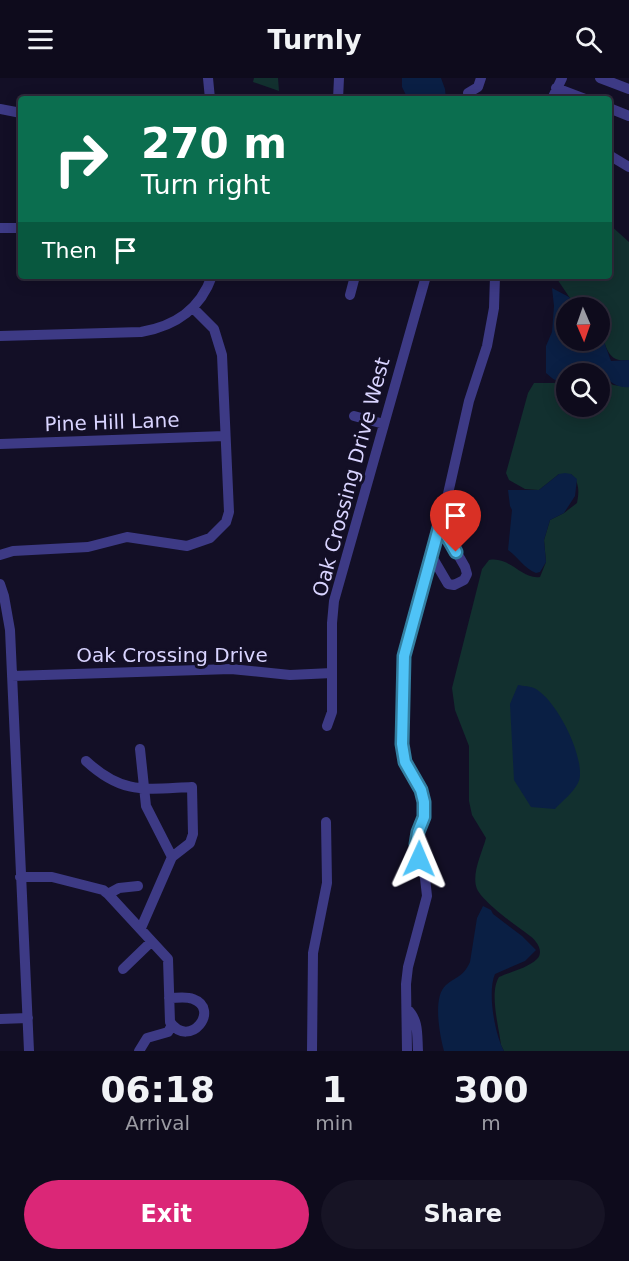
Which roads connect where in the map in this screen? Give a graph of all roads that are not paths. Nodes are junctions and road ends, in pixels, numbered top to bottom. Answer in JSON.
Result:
{"nodes":[{"id":1,"x":208,"y":78,"type":"edge"},
{"id":2,"x":339,"y":78,"type":"edge"},
{"id":3,"x":481,"y":78,"type":"edge"},
{"id":4,"x":562,"y":78,"type":"edge"},
{"id":5,"x":600,"y":78,"type":"edge"},
{"id":6,"x":629,"y":89,"type":"edge"},
{"id":7,"x":468,"y":93,"type":"dead end"},
{"id":8,"x":554,"y":94,"type":"edge"},
{"id":9,"x":210,"y":96,"type":"edge"},
{"id":10,"x":338,"y":96,"type":"edge"},
{"id":11,"x":0,"y":109,"type":"edge"},
{"id":12,"x":612,"y":109,"type":"edge"},
{"id":13,"x":18,"y":112,"type":"edge"},
{"id":14,"x":629,"y":116,"type":"edge"},
{"id":15,"x":612,"y":156,"type":"edge"},
{"id":16,"x":629,"y":167,"type":"edge"},
{"id":17,"x":0,"y":228,"type":"edge"},
{"id":18,"x":18,"y":228,"type":"edge"},
{"id":19,"x":212,"y":279,"type":"edge"},
{"id":20,"x":354,"y":279,"type":"edge"},
{"id":21,"x":425,"y":279,"type":"edge"},
{"id":22,"x":495,"y":279,"type":"edge"},
{"id":23,"x":350,"y":295,"type":"dead end"},
{"id":24,"x":193,"y":308,"type":"junction"},
{"id":25,"x":0,"y":336,"type":"edge"},
{"id":26,"x":354,"y":416,"type":"dead end"},
{"id":27,"x":384,"y":423,"type":"junction"},
{"id":28,"x":225,"y":436,"type":"junction"},
{"id":29,"x":0,"y":444,"type":"edge"},
{"id":30,"x":440,"y":524,"type":"junction"},
{"id":31,"x":0,"y":555,"type":"edge"},
{"id":32,"x":431,"y":555,"type":"junction"},
{"id":33,"x":0,"y":584,"type":"edge"},
{"id":34,"x":332,"y":673,"type":"junction"},
{"id":35,"x":12,"y":676,"type":"junction"},
{"id":36,"x":327,"y":726,"type":"dead end"},
{"id":37,"x":140,"y":749,"type":"dead end"},
{"id":38,"x":86,"y":761,"type":"dead end"},
{"id":39,"x":143,"y":788,"type":"junction"},
{"id":40,"x":326,"y":822,"type":"dead end"},
{"id":41,"x":172,"y":857,"type":"junction"},
{"id":42,"x":20,"y":878,"type":"junction"},
{"id":43,"x":138,"y":886,"type":"dead end"},
{"id":44,"x":108,"y":894,"type":"junction"},
{"id":45,"x":141,"y":928,"type":"junction"},
{"id":46,"x":151,"y":942,"type":"junction"},
{"id":47,"x":123,"y":969,"type":"dead end"},
{"id":48,"x":169,"y":998,"type":"junction"},
{"id":49,"x":407,"y":1009,"type":"junction"},
{"id":50,"x":28,"y":1018,"type":"junction"},
{"id":51,"x":0,"y":1019,"type":"edge"},
{"id":52,"x":172,"y":1025,"type":"junction"},
{"id":53,"x":29,"y":1051,"type":"edge"},
{"id":54,"x":139,"y":1051,"type":"edge"},
{"id":55,"x":312,"y":1051,"type":"edge"},
{"id":56,"x":407,"y":1051,"type":"edge"},
{"id":57,"x":417,"y":1051,"type":"edge"}],
"edges":[{"from":1,"to":9,"type":"street"},
{"from":2,"to":10,"type":"street"},
{"from":3,"to":7,"type":"street"},
{"from":4,"to":8,"type":"street"},
{"from":5,"to":6,"type":"street"},
{"from":11,"to":13,"type":"street"},
{"from":12,"to":14,"type":"street"},
{"from":15,"to":16,"type":"street"},
{"from":17,"to":18,"type":"street"},
{"from":19,"to":24,"type":"street"},
{"from":20,"to":23,"type":"street"},
{"from":21,"to":27,"type":"street","name":"Oak Crossing Drive West"},
{"from":22,"to":30,"type":"street"},
{"from":24,"to":25,"type":"street"},
{"from":24,"to":28,"type":"street"},
{"from":26,"to":27,"type":"street"},
{"from":27,"to":34,"type":"street","name":"Oak Crossing Drive West"},
{"from":28,"to":29,"type":"street","name":"Pine Hill Lane"},
{"from":28,"to":31,"type":"street"},
{"from":30,"to":32,"type":"street"},
{"from":30,"to":32,"type":"street"},
{"from":32,"to":49,"type":"street"},
{"from":33,"to":35,"type":"street"},
{"from":34,"to":35,"type":"street","name":"Oak Crossing Drive"},
{"from":34,"to":36,"type":"street","name":"Oak Crossing Drive West"},
{"from":35,"to":42,"type":"street"},
{"from":37,"to":39,"type":"street"},
{"from":38,"to":39,"type":"street"},
{"from":39,"to":41,"type":"street"},
{"from":39,"to":41,"type":"street"},
{"from":40,"to":55,"type":"street"},
{"from":41,"to":45,"type":"street"},
{"from":42,"to":44,"type":"street"},
{"from":42,"to":50,"type":"street"},
{"from":43,"to":44,"type":"street"},
{"from":44,"to":45,"type":"street"},
{"from":45,"to":46,"type":"street"},
{"from":46,"to":47,"type":"street"},
{"from":46,"to":48,"type":"street"},
{"from":48,"to":52,"type":"street"},
{"from":48,"to":52,"type":"street"},
{"from":49,"to":56,"type":"street"},
{"from":49,"to":57,"type":"street"},
{"from":50,"to":51,"type":"street"},
{"from":50,"to":53,"type":"street"},
{"from":52,"to":54,"type":"street"}]}
